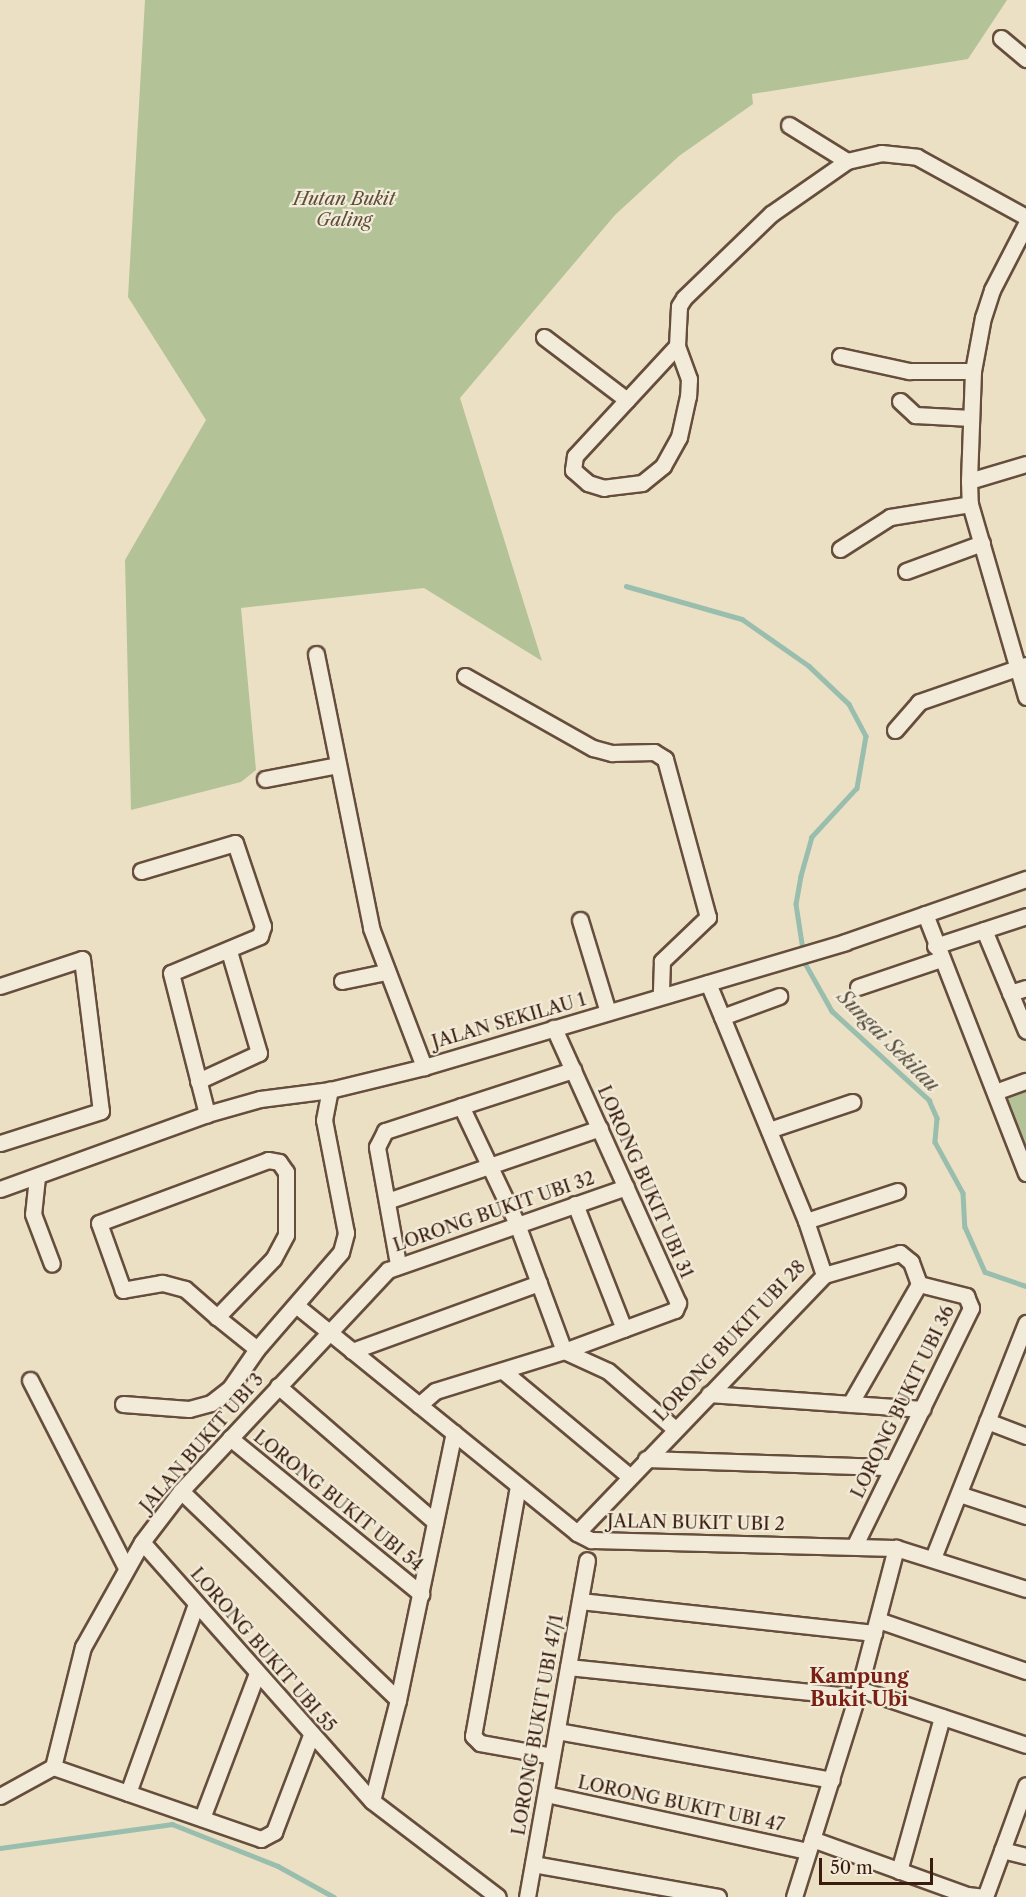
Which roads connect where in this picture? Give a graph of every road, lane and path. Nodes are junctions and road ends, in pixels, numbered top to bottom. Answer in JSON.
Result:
{"nodes":[{"id":1,"x":1001,"y":38,"type":"dead end"},
{"id":2,"x":1026,"y":59,"type":"edge"},
{"id":3,"x":789,"y":125,"type":"dead end"},
{"id":4,"x":847,"y":161,"type":"junction"},
{"id":5,"x":1026,"y":217,"type":"edge"},
{"id":6,"x":1026,"y":224,"type":"edge"},
{"id":7,"x":544,"y":336,"type":"dead end"},
{"id":8,"x":677,"y":346,"type":"junction"},
{"id":9,"x":840,"y":356,"type":"dead end"},
{"id":10,"x":973,"y":371,"type":"junction"},
{"id":11,"x":627,"y":400,"type":"junction"},
{"id":12,"x":900,"y":401,"type":"dead end"},
{"id":13,"x":971,"y":418,"type":"junction"},
{"id":14,"x":1026,"y":464,"type":"edge"},
{"id":15,"x":969,"y":481,"type":"junction"},
{"id":16,"x":970,"y":504,"type":"junction"},
{"id":17,"x":982,"y":543,"type":"junction"},
{"id":18,"x":840,"y":549,"type":"dead end"},
{"id":19,"x":906,"y":571,"type":"dead end"},
{"id":20,"x":316,"y":654,"type":"dead end"},
{"id":21,"x":1021,"y":667,"type":"edge"},
{"id":22,"x":465,"y":676,"type":"dead end"},
{"id":23,"x":1026,"y":698,"type":"edge"},
{"id":24,"x":895,"y":730,"type":"dead end"},
{"id":25,"x":338,"y":765,"type":"junction"},
{"id":26,"x":266,"y":779,"type":"dead end"},
{"id":27,"x":141,"y":872,"type":"dead end"},
{"id":28,"x":1026,"y":879,"type":"edge"},
{"id":29,"x":925,"y":914,"type":"junction"},
{"id":30,"x":1026,"y":916,"type":"edge"},
{"id":31,"x":580,"y":920,"type":"dead end"},
{"id":32,"x":984,"y":930,"type":"junction"},
{"id":33,"x":229,"y":951,"type":"junction"},
{"id":34,"x":938,"y":952,"type":"junction"},
{"id":35,"x":386,"y":972,"type":"junction"},
{"id":36,"x":342,"y":981,"type":"dead end"},
{"id":37,"x":708,"y":982,"type":"junction"},
{"id":38,"x":0,"y":986,"type":"edge"},
{"id":39,"x":858,"y":987,"type":"dead end"},
{"id":40,"x":1026,"y":988,"type":"edge"},
{"id":41,"x":1010,"y":993,"type":"junction"},
{"id":42,"x":662,"y":996,"type":"junction"},
{"id":43,"x":779,"y":996,"type":"dead end"},
{"id":44,"x":608,"y":1012,"type":"junction"},
{"id":45,"x":722,"y":1017,"type":"junction"},
{"id":46,"x":554,"y":1028,"type":"junction"},
{"id":47,"x":1026,"y":1031,"type":"edge"},
{"id":48,"x":424,"y":1066,"type":"junction"},
{"id":49,"x":573,"y":1070,"type":"junction"},
{"id":50,"x":198,"y":1081,"type":"junction"},
{"id":51,"x":1026,"y":1081,"type":"edge"},
{"id":52,"x":330,"y":1090,"type":"junction"},
{"id":53,"x":995,"y":1092,"type":"junction"},
{"id":54,"x":852,"y":1102,"type":"dead end"},
{"id":55,"x":461,"y":1106,"type":"junction"},
{"id":56,"x":207,"y":1114,"type":"junction"},
{"id":57,"x":600,"y":1128,"type":"junction"},
{"id":58,"x":769,"y":1130,"type":"junction"},
{"id":59,"x":0,"y":1143,"type":"edge"},
{"id":60,"x":489,"y":1166,"type":"junction"},
{"id":61,"x":1026,"y":1173,"type":"edge"},
{"id":62,"x":37,"y":1177,"type":"junction"},
{"id":63,"x":626,"y":1186,"type":"junction"},
{"id":64,"x":0,"y":1189,"type":"edge"},
{"id":65,"x":897,"y":1191,"type":"dead end"},
{"id":66,"x":387,"y":1202,"type":"junction"},
{"id":67,"x":575,"y":1204,"type":"junction"},
{"id":68,"x":806,"y":1221,"type":"junction"},
{"id":69,"x":517,"y":1224,"type":"junction"},
{"id":70,"x":52,"y":1264,"type":"dead end"},
{"id":71,"x":398,"y":1264,"type":"junction"},
{"id":72,"x":824,"y":1275,"type":"junction"},
{"id":73,"x":539,"y":1283,"type":"junction"},
{"id":74,"x":919,"y":1284,"type":"junction"},
{"id":75,"x":297,"y":1306,"type":"junction"},
{"id":76,"x":217,"y":1317,"type":"junction"},
{"id":77,"x":1026,"y":1323,"type":"edge"},
{"id":78,"x":624,"y":1329,"type":"junction"},
{"id":79,"x":328,"y":1331,"type":"junction"},
{"id":80,"x":257,"y":1349,"type":"junction"},
{"id":81,"x":352,"y":1351,"type":"junction"},
{"id":82,"x":564,"y":1352,"type":"junction"},
{"id":83,"x":503,"y":1371,"type":"junction"},
{"id":84,"x":30,"y":1380,"type":"dead end"},
{"id":85,"x":278,"y":1386,"type":"junction"},
{"id":86,"x":709,"y":1394,"type":"junction"},
{"id":87,"x":123,"y":1404,"type":"dead end"},
{"id":88,"x":850,"y":1404,"type":"junction"},
{"id":89,"x":419,"y":1405,"type":"junction"},
{"id":90,"x":922,"y":1409,"type":"junction"},
{"id":91,"x":987,"y":1421,"type":"junction"},
{"id":92,"x":675,"y":1429,"type":"junction"},
{"id":93,"x":454,"y":1433,"type":"junction"},
{"id":94,"x":1026,"y":1436,"type":"edge"},
{"id":95,"x":230,"y":1438,"type":"junction"},
{"id":96,"x":646,"y":1459,"type":"junction"},
{"id":97,"x":893,"y":1467,"type":"junction"},
{"id":98,"x":630,"y":1477,"type":"junction"},
{"id":99,"x":518,"y":1486,"type":"junction"},
{"id":100,"x":181,"y":1491,"type":"junction"},
{"id":101,"x":959,"y":1494,"type":"junction"},
{"id":102,"x":1026,"y":1516,"type":"edge"},
{"id":103,"x":435,"y":1522,"type":"junction"},
{"id":104,"x":577,"y":1533,"type":"junction"},
{"id":105,"x":142,"y":1542,"type":"junction"},
{"id":106,"x":855,"y":1545,"type":"junction"},
{"id":107,"x":896,"y":1548,"type":"junction"},
{"id":108,"x":933,"y":1558,"type":"junction"},
{"id":109,"x":587,"y":1560,"type":"dead end"},
{"id":110,"x":125,"y":1566,"type":"junction"},
{"id":111,"x":1026,"y":1589,"type":"edge"},
{"id":112,"x":421,"y":1594,"type":"junction"},
{"id":113,"x":580,"y":1601,"type":"junction"},
{"id":114,"x":196,"y":1604,"type":"junction"},
{"id":115,"x":876,"y":1627,"type":"junction"},
{"id":116,"x":568,"y":1667,"type":"junction"},
{"id":117,"x":1026,"y":1671,"type":"edge"},
{"id":118,"x":257,"y":1673,"type":"junction"},
{"id":119,"x":858,"y":1693,"type":"junction"},
{"id":120,"x":398,"y":1700,"type":"junction"},
{"id":121,"x":942,"y":1717,"type":"junction"},
{"id":122,"x":557,"y":1731,"type":"junction"},
{"id":123,"x":311,"y":1735,"type":"junction"},
{"id":124,"x":1026,"y":1745,"type":"edge"},
{"id":125,"x":552,"y":1756,"type":"junction"},
{"id":126,"x":53,"y":1767,"type":"junction"},
{"id":127,"x":832,"y":1780,"type":"junction"},
{"id":128,"x":1026,"y":1785,"type":"edge"},
{"id":129,"x":128,"y":1792,"type":"junction"},
{"id":130,"x":546,"y":1794,"type":"junction"},
{"id":131,"x":0,"y":1796,"type":"edge"},
{"id":132,"x":372,"y":1802,"type":"junction"},
{"id":133,"x":202,"y":1818,"type":"junction"},
{"id":134,"x":810,"y":1845,"type":"junction"},
{"id":135,"x":1002,"y":1850,"type":"junction"},
{"id":136,"x":1026,"y":1856,"type":"edge"},
{"id":137,"x":533,"y":1864,"type":"junction"},
{"id":138,"x":899,"y":1871,"type":"junction"},
{"id":139,"x":498,"y":1897,"type":"edge"},
{"id":140,"x":527,"y":1897,"type":"edge"},
{"id":141,"x":718,"y":1897,"type":"edge"},
{"id":142,"x":794,"y":1897,"type":"edge"}],
"edges":[{"from":1,"to":2,"type":"street"},
{"from":3,"to":4,"type":"street"},
{"from":4,"to":5,"type":"street"},
{"from":4,"to":8,"type":"street"},
{"from":6,"to":10,"type":"street"},
{"from":7,"to":11,"type":"street"},
{"from":8,"to":11,"type":"street"},
{"from":8,"to":11,"type":"street"},
{"from":9,"to":10,"type":"street"},
{"from":10,"to":13,"type":"street"},
{"from":12,"to":13,"type":"street"},
{"from":13,"to":15,"type":"street"},
{"from":14,"to":15,"type":"street"},
{"from":15,"to":16,"type":"street"},
{"from":16,"to":17,"type":"street"},
{"from":16,"to":18,"type":"street"},
{"from":17,"to":19,"type":"street"},
{"from":17,"to":21,"type":"street"},
{"from":20,"to":25,"type":"street"},
{"from":21,"to":23,"type":"street"},
{"from":21,"to":24,"type":"street"},
{"from":22,"to":42,"type":"street"},
{"from":25,"to":26,"type":"street"},
{"from":25,"to":35,"type":"street"},
{"from":27,"to":33,"type":"street"},
{"from":28,"to":29,"type":"street","name":"JALAN SEKILAU 1"},
{"from":29,"to":34,"type":"street"},
{"from":29,"to":37,"type":"street","name":"JALAN SEKILAU 1"},
{"from":30,"to":32,"type":"street"},
{"from":31,"to":44,"type":"street"},
{"from":32,"to":34,"type":"street"},
{"from":32,"to":41,"type":"street"},
{"from":33,"to":50,"type":"street"},
{"from":33,"to":50,"type":"street"},
{"from":34,"to":39,"type":"street"},
{"from":34,"to":53,"type":"street"},
{"from":35,"to":36,"type":"street"},
{"from":35,"to":48,"type":"street"},
{"from":37,"to":42,"type":"street","name":"JALAN SEKILAU 1"},
{"from":37,"to":45,"type":"street","name":"LORONG BUKIT UBI 28"},
{"from":38,"to":59,"type":"street"},
{"from":40,"to":41,"type":"street"},
{"from":41,"to":47,"type":"street"},
{"from":42,"to":44,"type":"street","name":"JALAN SEKILAU 1"},
{"from":43,"to":45,"type":"street"},
{"from":44,"to":46,"type":"street","name":"JALAN SEKILAU 1"},
{"from":45,"to":58,"type":"street","name":"LORONG BUKIT UBI 28"},
{"from":46,"to":48,"type":"street","name":"JALAN SEKILAU 1"},
{"from":46,"to":49,"type":"street","name":"LORONG BUKIT UBI 31"},
{"from":48,"to":52,"type":"street","name":"JALAN SEKILAU 1"},
{"from":49,"to":55,"type":"street"},
{"from":49,"to":57,"type":"street","name":"LORONG BUKIT UBI 31"},
{"from":50,"to":56,"type":"street"},
{"from":51,"to":53,"type":"street"},
{"from":52,"to":56,"type":"street","name":"JALAN SEKILAU 1"},
{"from":52,"to":75,"type":"street"},
{"from":53,"to":61,"type":"street"},
{"from":54,"to":58,"type":"street"},
{"from":55,"to":60,"type":"street"},
{"from":55,"to":66,"type":"street"},
{"from":56,"to":62,"type":"street","name":"JALAN SEKILAU 1"},
{"from":57,"to":60,"type":"street"},
{"from":57,"to":63,"type":"street","name":"LORONG BUKIT UBI 31"},
{"from":58,"to":68,"type":"street","name":"LORONG BUKIT UBI 28"},
{"from":60,"to":66,"type":"street"},
{"from":60,"to":69,"type":"street"},
{"from":62,"to":64,"type":"street","name":"JALAN SEKILAU 1"},
{"from":62,"to":70,"type":"street"},
{"from":63,"to":67,"type":"street","name":"LORONG BUKIT UBI 32"},
{"from":63,"to":78,"type":"street","name":"LORONG BUKIT UBI 31"},
{"from":65,"to":68,"type":"street"},
{"from":66,"to":71,"type":"street"},
{"from":67,"to":69,"type":"street","name":"LORONG BUKIT UBI 32"},
{"from":67,"to":78,"type":"street"},
{"from":68,"to":72,"type":"street","name":"LORONG BUKIT UBI 28"},
{"from":69,"to":71,"type":"street","name":"LORONG BUKIT UBI 32"},
{"from":69,"to":73,"type":"street"},
{"from":71,"to":79,"type":"street","name":"LORONG BUKIT UBI 32"},
{"from":72,"to":74,"type":"street"},
{"from":72,"to":86,"type":"street","name":"LORONG BUKIT UBI 28"},
{"from":73,"to":81,"type":"street"},
{"from":73,"to":82,"type":"street"},
{"from":74,"to":88,"type":"street"},
{"from":74,"to":90,"type":"street","name":"LORONG BUKIT UBI 36"},
{"from":75,"to":79,"type":"street","name":"JALAN BUKIT UBI 2"},
{"from":75,"to":80,"type":"street"},
{"from":76,"to":76,"type":"street"},
{"from":76,"to":80,"type":"street"},
{"from":77,"to":91,"type":"street"},
{"from":78,"to":82,"type":"street","name":"LORONG BUKIT UBI 31"},
{"from":79,"to":81,"type":"street","name":"JALAN BUKIT UBI 2"},
{"from":79,"to":85,"type":"street","name":"JALAN BUKIT UBI 3"},
{"from":80,"to":87,"type":"street"},
{"from":81,"to":89,"type":"street","name":"JALAN BUKIT UBI 2"},
{"from":82,"to":83,"type":"street","name":"LORONG BUKIT UBI 31"},
{"from":82,"to":92,"type":"street"},
{"from":83,"to":89,"type":"street","name":"LORONG BUKIT UBI 31"},
{"from":83,"to":98,"type":"street"},
{"from":84,"to":110,"type":"street"},
{"from":85,"to":95,"type":"street","name":"JALAN BUKIT UBI 3"},
{"from":85,"to":103,"type":"street"},
{"from":86,"to":88,"type":"street"},
{"from":86,"to":92,"type":"street","name":"LORONG BUKIT UBI 28"},
{"from":88,"to":90,"type":"street"},
{"from":89,"to":93,"type":"street","name":"JALAN BUKIT UBI 2"},
{"from":90,"to":97,"type":"street","name":"LORONG BUKIT UBI 36"},
{"from":91,"to":94,"type":"street"},
{"from":91,"to":101,"type":"street"},
{"from":92,"to":96,"type":"street","name":"LORONG BUKIT UBI 28"},
{"from":93,"to":99,"type":"street","name":"JALAN BUKIT UBI 2"},
{"from":93,"to":103,"type":"street"},
{"from":95,"to":100,"type":"street","name":"JALAN BUKIT UBI 3"},
{"from":95,"to":112,"type":"street","name":"LORONG BUKIT UBI 54"},
{"from":96,"to":97,"type":"street"},
{"from":96,"to":98,"type":"street","name":"LORONG BUKIT UBI 28"},
{"from":97,"to":106,"type":"street","name":"LORONG BUKIT UBI 36"},
{"from":98,"to":104,"type":"street","name":"LORONG BUKIT UBI 28"},
{"from":99,"to":104,"type":"street","name":"JALAN BUKIT UBI 2"},
{"from":99,"to":125,"type":"street"},
{"from":100,"to":105,"type":"street","name":"JALAN BUKIT UBI 3"},
{"from":100,"to":120,"type":"street"},
{"from":101,"to":102,"type":"street"},
{"from":101,"to":108,"type":"street"},
{"from":103,"to":112,"type":"street"},
{"from":104,"to":106,"type":"street","name":"JALAN BUKIT UBI 2"},
{"from":105,"to":110,"type":"street","name":"JALAN BUKIT UBI 3"},
{"from":105,"to":114,"type":"street","name":"LORONG BUKIT UBI 55"},
{"from":106,"to":107,"type":"street","name":"JALAN BUKIT UBI 2"},
{"from":107,"to":108,"type":"street","name":"JALAN BUKIT UBI 2"},
{"from":107,"to":115,"type":"street"},
{"from":108,"to":111,"type":"street","name":"JALAN BUKIT UBI 2"},
{"from":109,"to":113,"type":"street","name":"LORONG BUKIT UBI 47/1"},
{"from":110,"to":126,"type":"street","name":"JALAN BUKIT UBI 3"},
{"from":112,"to":120,"type":"street"},
{"from":113,"to":115,"type":"street"},
{"from":113,"to":116,"type":"street","name":"LORONG BUKIT UBI 47/1"},
{"from":114,"to":118,"type":"street","name":"LORONG BUKIT UBI 55"},
{"from":114,"to":129,"type":"street"},
{"from":115,"to":117,"type":"street"},
{"from":115,"to":119,"type":"street"},
{"from":116,"to":119,"type":"street"},
{"from":116,"to":122,"type":"street","name":"LORONG BUKIT UBI 47/1"},
{"from":118,"to":123,"type":"street","name":"LORONG BUKIT UBI 55"},
{"from":118,"to":133,"type":"street"},
{"from":119,"to":121,"type":"street"},
{"from":119,"to":127,"type":"street"},
{"from":120,"to":132,"type":"street"},
{"from":121,"to":124,"type":"street"},
{"from":121,"to":138,"type":"street"},
{"from":122,"to":125,"type":"street","name":"LORONG BUKIT UBI 47/1"},
{"from":122,"to":127,"type":"street"},
{"from":123,"to":132,"type":"street","name":"LORONG BUKIT UBI 55"},
{"from":123,"to":133,"type":"street"},
{"from":125,"to":130,"type":"street","name":"LORONG BUKIT UBI 47/1"},
{"from":126,"to":129,"type":"street"},
{"from":126,"to":131,"type":"street"},
{"from":127,"to":134,"type":"street"},
{"from":128,"to":135,"type":"street"},
{"from":129,"to":133,"type":"street"},
{"from":130,"to":134,"type":"street","name":"LORONG BUKIT UBI 47"},
{"from":130,"to":137,"type":"street","name":"LORONG BUKIT UBI 47/1"},
{"from":132,"to":139,"type":"street","name":"LORONG BUKIT UBI 55"},
{"from":134,"to":138,"type":"street","name":"LORONG BUKIT UBI 47"},
{"from":134,"to":142,"type":"street"},
{"from":135,"to":136,"type":"street"},
{"from":135,"to":138,"type":"street","name":"LORONG BUKIT UBI 47"},
{"from":137,"to":140,"type":"street","name":"LORONG BUKIT UBI 47/1"},
{"from":137,"to":141,"type":"street"}]}
